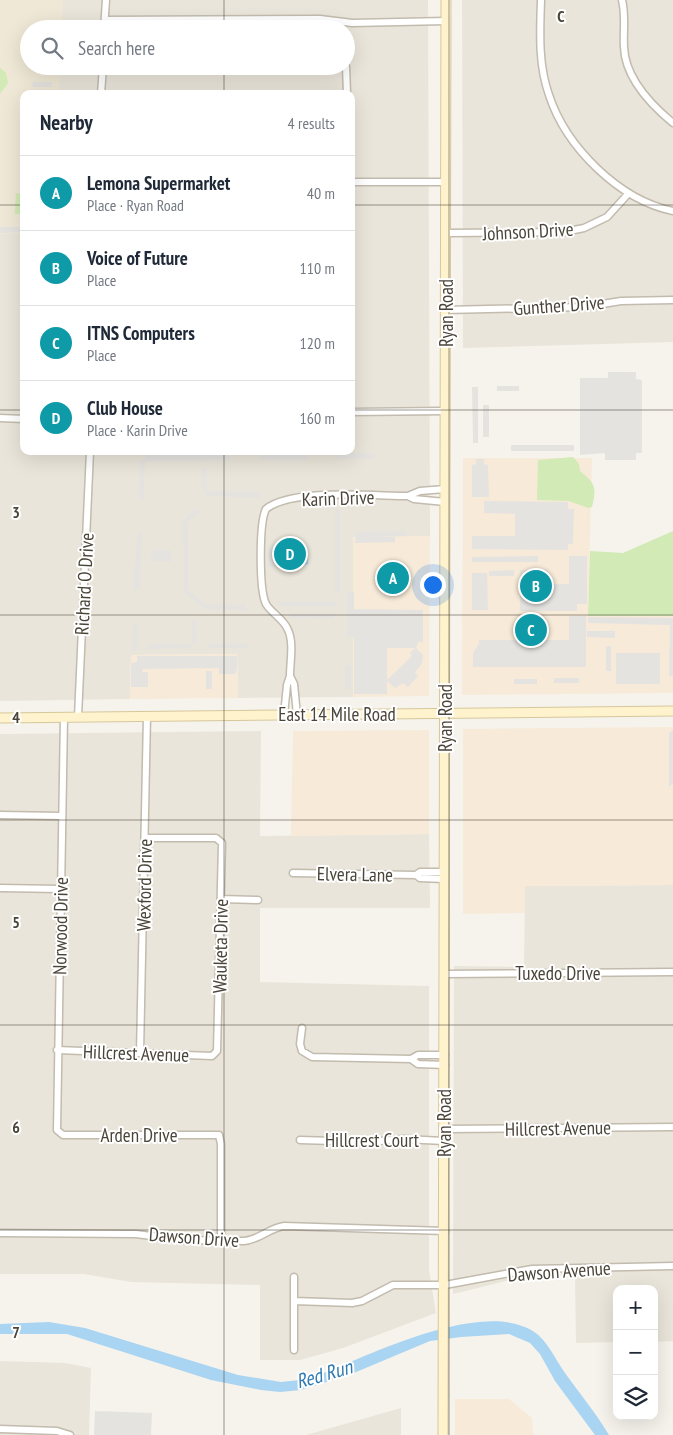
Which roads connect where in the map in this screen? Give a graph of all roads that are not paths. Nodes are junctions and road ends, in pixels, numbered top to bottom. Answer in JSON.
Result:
{"nodes":[{"id":1,"x":106,"y":0,"type":"edge"},
{"id":2,"x":446,"y":0,"type":"edge"},
{"id":3,"x":541,"y":0,"type":"edge"},
{"id":4,"x":622,"y":0,"type":"edge"},
{"id":5,"x":105,"y":20,"type":"joint"},
{"id":6,"x":327,"y":20,"type":"edge"},
{"id":7,"x":446,"y":21,"type":"junction"},
{"id":8,"x":355,"y":25,"type":"edge"},
{"id":9,"x":103,"y":75,"type":"edge"},
{"id":10,"x":346,"y":75,"type":"edge"},
{"id":11,"x":102,"y":90,"type":"edge"},
{"id":12,"x":347,"y":90,"type":"edge"},
{"id":13,"x":673,"y":123,"type":"edge"},
{"id":14,"x":355,"y":182,"type":"edge"},
{"id":15,"x":446,"y":182,"type":"junction"},
{"id":16,"x":628,"y":194,"type":"junction"},
{"id":17,"x":673,"y":211,"type":"edge"},
{"id":18,"x":446,"y":233,"type":"junction"},
{"id":19,"x":673,"y":300,"type":"edge"},
{"id":20,"x":446,"y":310,"type":"junction"},
{"id":21,"x":445,"y":411,"type":"junction"},
{"id":22,"x":355,"y":412,"type":"edge"},
{"id":23,"x":0,"y":418,"type":"edge"},
{"id":24,"x":20,"y":419,"type":"edge"},
{"id":25,"x":90,"y":455,"type":"edge"},
{"id":26,"x":445,"y":489,"type":"junction"},
{"id":27,"x":408,"y":496,"type":"junction"},
{"id":28,"x":445,"y":502,"type":"junction"},
{"id":29,"x":290,"y":676,"type":"junction"},
{"id":30,"x":673,"y":711,"type":"edge"},
{"id":31,"x":445,"y":714,"type":"junction"},
{"id":32,"x":284,"y":715,"type":"junction"},
{"id":33,"x":297,"y":715,"type":"junction"},
{"id":34,"x":147,"y":716,"type":"junction"},
{"id":35,"x":64,"y":717,"type":"junction"},
{"id":36,"x":78,"y":717,"type":"junction"},
{"id":37,"x":0,"y":718,"type":"edge"},
{"id":38,"x":0,"y":815,"type":"edge"},
{"id":39,"x":62,"y":816,"type":"junction"},
{"id":40,"x":145,"y":838,"type":"junction"},
{"id":41,"x":293,"y":873,"type":"dead end"},
{"id":42,"x":444,"y":875,"type":"junction"},
{"id":43,"x":0,"y":888,"type":"edge"},
{"id":44,"x":60,"y":889,"type":"junction"},
{"id":45,"x":221,"y":899,"type":"junction"},
{"id":46,"x":258,"y":900,"type":"dead end"},
{"id":47,"x":673,"y":972,"type":"edge"},
{"id":48,"x":444,"y":974,"type":"junction"},
{"id":49,"x":302,"y":1028,"type":"dead end"},
{"id":50,"x":57,"y":1050,"type":"junction"},
{"id":51,"x":140,"y":1053,"type":"junction"},
{"id":52,"x":215,"y":1054,"type":"joint"},
{"id":53,"x":445,"y":1060,"type":"junction"},
{"id":54,"x":673,"y":1127,"type":"edge"},
{"id":55,"x":444,"y":1129,"type":"junction"},
{"id":56,"x":59,"y":1134,"type":"joint"},
{"id":57,"x":300,"y":1140,"type":"dead end"},
{"id":58,"x":444,"y":1141,"type":"junction"},
{"id":59,"x":445,"y":1231,"type":"junction"},
{"id":60,"x":0,"y":1233,"type":"edge"},
{"id":61,"x":221,"y":1241,"type":"junction"},
{"id":62,"x":673,"y":1266,"type":"edge"},
{"id":63,"x":294,"y":1277,"type":"dead end"},
{"id":64,"x":445,"y":1286,"type":"junction"},
{"id":65,"x":294,"y":1300,"type":"junction"},
{"id":66,"x":294,"y":1350,"type":"dead end"},
{"id":67,"x":0,"y":1429,"type":"edge"},
{"id":68,"x":70,"y":1435,"type":"edge"},
{"id":69,"x":443,"y":1435,"type":"edge"}],
"edges":[{"from":1,"to":5,"type":"street"},
{"from":2,"to":7,"type":"main road","name":"Ryan Road"},
{"from":3,"to":16,"type":"street"},
{"from":4,"to":13,"type":"street"},
{"from":5,"to":6,"type":"street"},
{"from":7,"to":8,"type":"street"},
{"from":7,"to":15,"type":"main road","name":"Ryan Road"},
{"from":9,"to":11,"type":"street"},
{"from":10,"to":12,"type":"street"},
{"from":14,"to":15,"type":"street"},
{"from":15,"to":18,"type":"main road","name":"Ryan Road"},
{"from":16,"to":17,"type":"street"},
{"from":16,"to":18,"type":"street","name":"Johnson Drive"},
{"from":18,"to":20,"type":"main road","name":"Ryan Road"},
{"from":19,"to":20,"type":"street","name":"Gunther Drive"},
{"from":20,"to":21,"type":"main road","name":"Ryan Road"},
{"from":21,"to":22,"type":"street"},
{"from":21,"to":26,"type":"main road","name":"Ryan Road"},
{"from":23,"to":24,"type":"street"},
{"from":25,"to":36,"type":"street","name":"Richard O Drive"},
{"from":26,"to":27,"type":"street","name":"Karin Drive"},
{"from":26,"to":28,"type":"main road","name":"Ryan Road"},
{"from":27,"to":28,"type":"street","name":"Karin Drive"},
{"from":27,"to":29,"type":"street","name":"Karin Drive"},
{"from":28,"to":31,"type":"main road","name":"Ryan Road"},
{"from":29,"to":32,"type":"street","name":"Karin Drive"},
{"from":29,"to":33,"type":"street","name":"Karin Drive"},
{"from":30,"to":31,"type":"main road","name":"East 14 Mile Road"},
{"from":31,"to":33,"type":"main road","name":"East 14 Mile Road"},
{"from":31,"to":42,"type":"main road","name":"Ryan Road"},
{"from":32,"to":33,"type":"main road","name":"East 14 Mile Road"},
{"from":32,"to":34,"type":"main road","name":"East 14 Mile Road"},
{"from":34,"to":36,"type":"main road","name":"East 14 Mile Road"},
{"from":34,"to":40,"type":"street","name":"Wexford Drive"},
{"from":35,"to":36,"type":"main road","name":"East 14 Mile Road"},
{"from":35,"to":37,"type":"main road","name":"East 14 Mile Road"},
{"from":35,"to":39,"type":"street","name":"Norwood Drive"},
{"from":38,"to":39,"type":"street"},
{"from":39,"to":44,"type":"street","name":"Norwood Drive"},
{"from":40,"to":45,"type":"street","name":"Wauketa Drive"},
{"from":40,"to":51,"type":"street","name":"Wexford Drive"},
{"from":41,"to":42,"type":"street","name":"Elvera Lane"},
{"from":42,"to":48,"type":"main road","name":"Ryan Road"},
{"from":43,"to":44,"type":"street"},
{"from":44,"to":50,"type":"street","name":"Norwood Drive"},
{"from":45,"to":46,"type":"street"},
{"from":45,"to":52,"type":"street","name":"Wauketa Drive"},
{"from":47,"to":48,"type":"street","name":"Tuxedo Drive"},
{"from":48,"to":53,"type":"main road","name":"Ryan Road"},
{"from":49,"to":53,"type":"street"},
{"from":50,"to":51,"type":"street","name":"Hillcrest Avenue"},
{"from":50,"to":56,"type":"street","name":"Norwood Drive"},
{"from":51,"to":52,"type":"street","name":"Hillcrest Avenue"},
{"from":53,"to":55,"type":"main road","name":"Ryan Road"},
{"from":54,"to":55,"type":"street","name":"Hillcrest Avenue"},
{"from":55,"to":58,"type":"main road","name":"Ryan Road"},
{"from":56,"to":61,"type":"street","name":"Arden Drive"},
{"from":57,"to":58,"type":"street","name":"Hillcrest Court"},
{"from":58,"to":59,"type":"main road","name":"Ryan Road"},
{"from":59,"to":61,"type":"street","name":"Dawson Drive"},
{"from":59,"to":64,"type":"main road","name":"Ryan Road"},
{"from":60,"to":61,"type":"street","name":"Dawson Drive"},
{"from":62,"to":64,"type":"street","name":"Dawson Avenue"},
{"from":63,"to":65,"type":"street"},
{"from":64,"to":65,"type":"street","name":"Dawson Avenue"},
{"from":64,"to":69,"type":"main road","name":"Ryan Road"},
{"from":65,"to":66,"type":"street"},
{"from":67,"to":68,"type":"street"}]}
